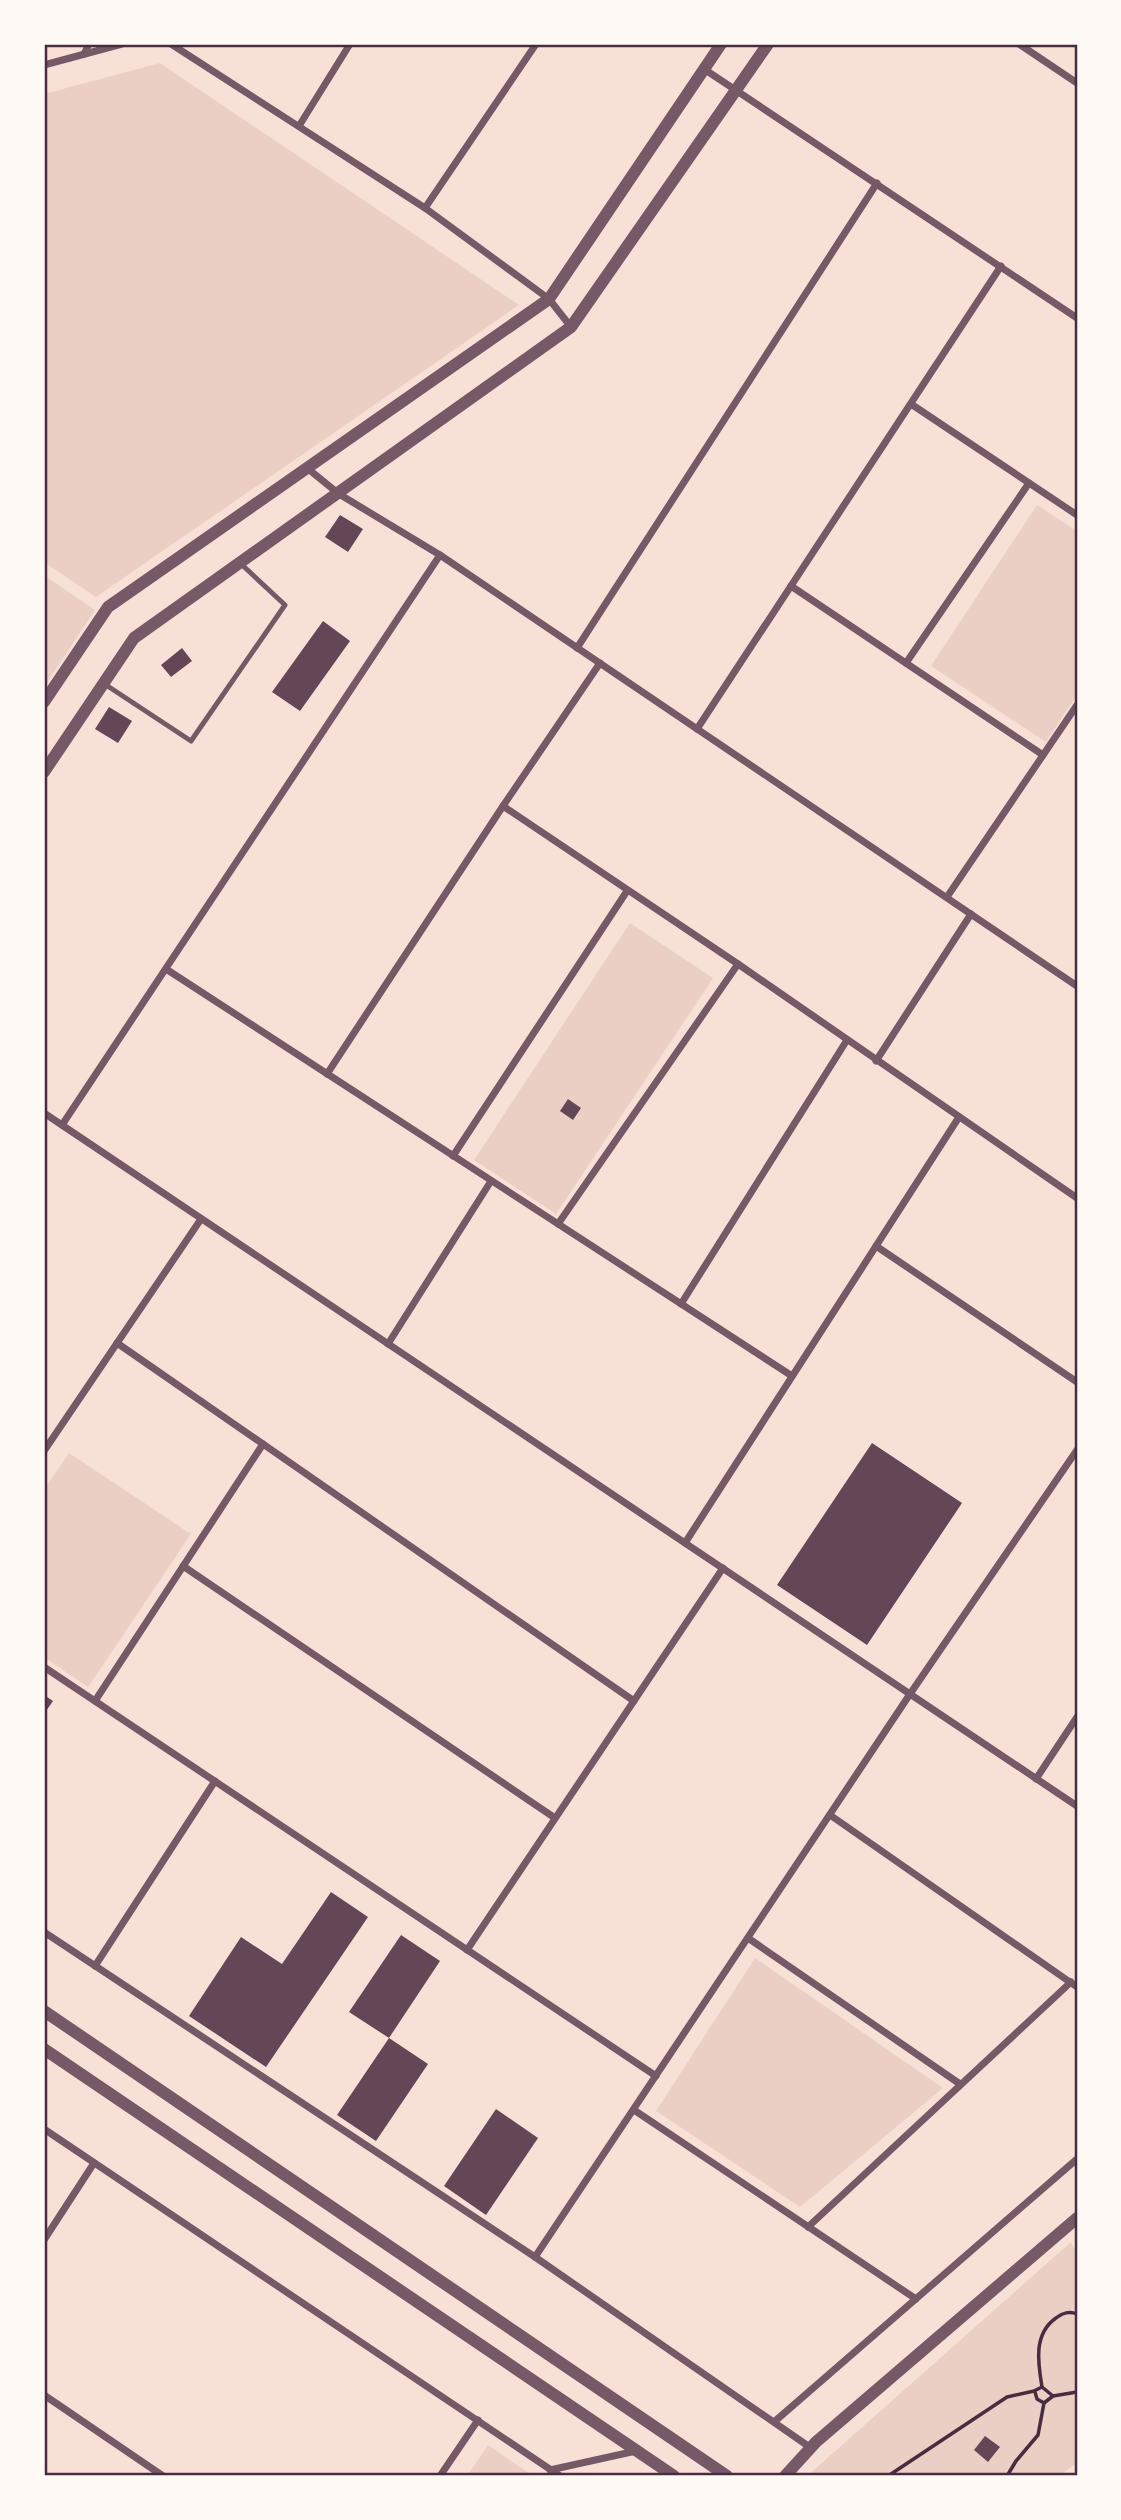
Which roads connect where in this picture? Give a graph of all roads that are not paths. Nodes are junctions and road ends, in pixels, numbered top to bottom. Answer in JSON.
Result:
{"nodes":[{"id":1,"x":89,"y":44,"type":"edge"},
{"id":2,"x":122,"y":44,"type":"edge"},
{"id":3,"x":171,"y":44,"type":"edge"},
{"id":4,"x":350,"y":44,"type":"edge"},
{"id":5,"x":536,"y":44,"type":"edge"},
{"id":6,"x":721,"y":44,"type":"edge"},
{"id":7,"x":768,"y":44,"type":"edge"},
{"id":8,"x":1019,"y":44,"type":"edge"},
{"id":9,"x":85,"y":54,"type":"junction"},
{"id":10,"x":44,"y":65,"type":"edge"},
{"id":11,"x":704,"y":69,"type":"junction"},
{"id":12,"x":1077,"y":83,"type":"edge"},
{"id":13,"x":737,"y":90,"type":"junction"},
{"id":14,"x":299,"y":126,"type":"junction"},
{"id":15,"x":877,"y":183,"type":"junction"},
{"id":16,"x":425,"y":208,"type":"junction"},
{"id":17,"x":1001,"y":266,"type":"junction"},
{"id":18,"x":550,"y":299,"type":"junction"},
{"id":19,"x":1077,"y":318,"type":"edge"},
{"id":20,"x":571,"y":327,"type":"junction"},
{"id":21,"x":911,"y":404,"type":"junction"},
{"id":22,"x":307,"y":468,"type":"junction"},
{"id":23,"x":1029,"y":483,"type":"junction"},
{"id":24,"x":339,"y":494,"type":"junction"},
{"id":25,"x":1077,"y":515,"type":"edge"},
{"id":26,"x":440,"y":555,"type":"junction"},
{"id":27,"x":240,"y":563,"type":"junction"},
{"id":28,"x":791,"y":586,"type":"junction"},
{"id":29,"x":577,"y":648,"type":"junction"},
{"id":30,"x":600,"y":663,"type":"junction"},
{"id":31,"x":906,"y":663,"type":"junction"},
{"id":32,"x":103,"y":683,"type":"junction"},
{"id":33,"x":44,"y":702,"type":"edge"},
{"id":34,"x":1077,"y":705,"type":"edge"},
{"id":35,"x":697,"y":729,"type":"junction"},
{"id":36,"x":1043,"y":755,"type":"junction"},
{"id":37,"x":44,"y":772,"type":"edge"},
{"id":38,"x":503,"y":806,"type":"junction"},
{"id":39,"x":627,"y":891,"type":"junction"},
{"id":40,"x":947,"y":897,"type":"junction"},
{"id":41,"x":971,"y":914,"type":"junction"},
{"id":42,"x":738,"y":964,"type":"junction"},
{"id":43,"x":166,"y":969,"type":"junction"},
{"id":44,"x":1077,"y":986,"type":"edge"},
{"id":45,"x":847,"y":1040,"type":"junction"},
{"id":46,"x":876,"y":1061,"type":"junction"},
{"id":47,"x":327,"y":1074,"type":"junction"},
{"id":48,"x":47,"y":1115,"type":"edge"},
{"id":49,"x":959,"y":1117,"type":"junction"},
{"id":50,"x":62,"y":1125,"type":"junction"},
{"id":51,"x":44,"y":1126,"type":"edge"},
{"id":52,"x":453,"y":1156,"type":"junction"},
{"id":53,"x":491,"y":1181,"type":"junction"},
{"id":54,"x":1077,"y":1198,"type":"edge"},
{"id":55,"x":201,"y":1219,"type":"junction"},
{"id":56,"x":558,"y":1224,"type":"junction"},
{"id":57,"x":876,"y":1246,"type":"junction"},
{"id":58,"x":681,"y":1304,"type":"junction"},
{"id":59,"x":117,"y":1343,"type":"junction"},
{"id":60,"x":388,"y":1344,"type":"junction"},
{"id":61,"x":792,"y":1376,"type":"junction"},
{"id":62,"x":1077,"y":1381,"type":"edge"},
{"id":63,"x":263,"y":1444,"type":"junction"},
{"id":64,"x":1077,"y":1450,"type":"edge"},
{"id":65,"x":44,"y":1451,"type":"edge"},
{"id":66,"x":685,"y":1543,"type":"junction"},
{"id":67,"x":183,"y":1566,"type":"junction"},
{"id":68,"x":723,"y":1568,"type":"junction"},
{"id":69,"x":44,"y":1667,"type":"edge"},
{"id":70,"x":911,"y":1694,"type":"junction"},
{"id":71,"x":94,"y":1701,"type":"junction"},
{"id":72,"x":634,"y":1701,"type":"junction"},
{"id":73,"x":1077,"y":1717,"type":"edge"},
{"id":74,"x":1036,"y":1779,"type":"junction"},
{"id":75,"x":215,"y":1781,"type":"junction"},
{"id":76,"x":1077,"y":1806,"type":"edge"},
{"id":77,"x":830,"y":1815,"type":"junction"},
{"id":78,"x":555,"y":1818,"type":"junction"},
{"id":79,"x":44,"y":1932,"type":"edge"},
{"id":80,"x":748,"y":1938,"type":"junction"},
{"id":81,"x":467,"y":1950,"type":"junction"},
{"id":82,"x":94,"y":1966,"type":"junction"},
{"id":83,"x":1074,"y":1985,"type":"edge"},
{"id":84,"x":44,"y":2011,"type":"edge"},
{"id":85,"x":44,"y":2049,"type":"edge"},
{"id":86,"x":656,"y":2076,"type":"junction"},
{"id":87,"x":960,"y":2084,"type":"junction"},
{"id":88,"x":634,"y":2110,"type":"junction"},
{"id":89,"x":44,"y":2129,"type":"edge"},
{"id":90,"x":1077,"y":2159,"type":"edge"},
{"id":91,"x":94,"y":2163,"type":"junction"},
{"id":92,"x":1077,"y":2218,"type":"edge"},
{"id":93,"x":808,"y":2227,"type":"junction"},
{"id":94,"x":44,"y":2240,"type":"edge"},
{"id":95,"x":535,"y":2257,"type":"junction"},
{"id":96,"x":916,"y":2299,"type":"junction"},
{"id":97,"x":45,"y":2398,"type":"edge"},
{"id":98,"x":478,"y":2420,"type":"junction"},
{"id":99,"x":774,"y":2422,"type":"junction"},
{"id":100,"x":811,"y":2448,"type":"junction"},
{"id":101,"x":637,"y":2451,"type":"junction"},
{"id":102,"x":550,"y":2470,"type":"junction"},
{"id":103,"x":163,"y":2476,"type":"edge"},
{"id":104,"x":440,"y":2476,"type":"edge"},
{"id":105,"x":560,"y":2476,"type":"edge"},
{"id":106,"x":674,"y":2476,"type":"edge"},
{"id":107,"x":727,"y":2476,"type":"edge"},
{"id":108,"x":785,"y":2476,"type":"edge"}],
"edges":[{"from":1,"to":9,"type":"street"},
{"from":2,"to":9,"type":"street"},
{"from":3,"to":14,"type":"street"},
{"from":4,"to":14,"type":"street"},
{"from":5,"to":16,"type":"street"},
{"from":6,"to":11,"type":"street"},
{"from":7,"to":13,"type":"street"},
{"from":8,"to":12,"type":"street"},
{"from":9,"to":10,"type":"street"},
{"from":11,"to":13,"type":"street"},
{"from":11,"to":18,"type":"street"},
{"from":13,"to":15,"type":"street"},
{"from":13,"to":20,"type":"street"},
{"from":14,"to":16,"type":"street"},
{"from":15,"to":17,"type":"street"},
{"from":15,"to":29,"type":"street"},
{"from":16,"to":18,"type":"street"},
{"from":17,"to":19,"type":"street"},
{"from":17,"to":21,"type":"street"},
{"from":18,"to":20,"type":"street"},
{"from":18,"to":22,"type":"street"},
{"from":20,"to":24,"type":"street"},
{"from":21,"to":23,"type":"street"},
{"from":21,"to":28,"type":"street"},
{"from":22,"to":24,"type":"street"},
{"from":22,"to":33,"type":"street"},
{"from":23,"to":25,"type":"street"},
{"from":23,"to":31,"type":"street"},
{"from":24,"to":26,"type":"street"},
{"from":24,"to":27,"type":"street"},
{"from":26,"to":29,"type":"street"},
{"from":26,"to":43,"type":"street"},
{"from":27,"to":32,"type":"street"},
{"from":27,"to":32,"type":"lane"},
{"from":28,"to":31,"type":"street"},
{"from":28,"to":35,"type":"street"},
{"from":29,"to":30,"type":"street"},
{"from":30,"to":35,"type":"street"},
{"from":30,"to":38,"type":"street"},
{"from":31,"to":36,"type":"street"},
{"from":32,"to":37,"type":"street"},
{"from":34,"to":36,"type":"street"},
{"from":35,"to":40,"type":"street"},
{"from":36,"to":40,"type":"street"},
{"from":38,"to":39,"type":"street"},
{"from":38,"to":47,"type":"street"},
{"from":39,"to":42,"type":"street"},
{"from":39,"to":52,"type":"street"},
{"from":40,"to":41,"type":"street"},
{"from":41,"to":44,"type":"street"},
{"from":41,"to":46,"type":"street"},
{"from":42,"to":45,"type":"street"},
{"from":42,"to":56,"type":"street"},
{"from":43,"to":47,"type":"street"},
{"from":43,"to":50,"type":"street"},
{"from":45,"to":46,"type":"street"},
{"from":45,"to":58,"type":"street"},
{"from":46,"to":49,"type":"street"},
{"from":47,"to":52,"type":"street"},
{"from":48,"to":50,"type":"street"},
{"from":48,"to":51,"type":"street"},
{"from":49,"to":54,"type":"street"},
{"from":49,"to":57,"type":"street"},
{"from":50,"to":55,"type":"street"},
{"from":52,"to":53,"type":"street"},
{"from":53,"to":56,"type":"street"},
{"from":53,"to":60,"type":"street"},
{"from":55,"to":59,"type":"street"},
{"from":55,"to":60,"type":"street"},
{"from":56,"to":58,"type":"street"},
{"from":57,"to":61,"type":"street"},
{"from":57,"to":62,"type":"street"},
{"from":58,"to":61,"type":"street"},
{"from":59,"to":63,"type":"street"},
{"from":59,"to":65,"type":"street"},
{"from":60,"to":66,"type":"street"},
{"from":61,"to":66,"type":"street"},
{"from":63,"to":67,"type":"street"},
{"from":63,"to":72,"type":"street"},
{"from":64,"to":70,"type":"street"},
{"from":66,"to":68,"type":"street"},
{"from":67,"to":71,"type":"street"},
{"from":67,"to":78,"type":"street"},
{"from":68,"to":70,"type":"street"},
{"from":68,"to":72,"type":"street"},
{"from":69,"to":71,"type":"street"},
{"from":70,"to":74,"type":"street"},
{"from":70,"to":77,"type":"street"},
{"from":71,"to":75,"type":"street"},
{"from":72,"to":78,"type":"street"},
{"from":73,"to":74,"type":"street"},
{"from":74,"to":76,"type":"street"},
{"from":75,"to":81,"type":"street"},
{"from":75,"to":82,"type":"street"},
{"from":77,"to":80,"type":"street"},
{"from":77,"to":83,"type":"street"},
{"from":78,"to":81,"type":"street"},
{"from":79,"to":82,"type":"street"},
{"from":80,"to":86,"type":"street"},
{"from":80,"to":87,"type":"street"},
{"from":81,"to":86,"type":"street"},
{"from":82,"to":95,"type":"street"},
{"from":83,"to":87,"type":"street"},
{"from":84,"to":107,"type":"street"},
{"from":85,"to":101,"type":"street"},
{"from":86,"to":88,"type":"street"},
{"from":87,"to":93,"type":"street"},
{"from":88,"to":93,"type":"street"},
{"from":88,"to":95,"type":"street"},
{"from":89,"to":91,"type":"street"},
{"from":90,"to":96,"type":"street"},
{"from":91,"to":94,"type":"street"},
{"from":91,"to":98,"type":"street"},
{"from":92,"to":100,"type":"street"},
{"from":93,"to":96,"type":"street"},
{"from":95,"to":99,"type":"street"},
{"from":96,"to":99,"type":"street"},
{"from":97,"to":103,"type":"street"},
{"from":98,"to":102,"type":"street"},
{"from":98,"to":104,"type":"street"},
{"from":99,"to":100,"type":"street"},
{"from":100,"to":108,"type":"street"},
{"from":101,"to":102,"type":"street"},
{"from":101,"to":106,"type":"street"},
{"from":102,"to":105,"type":"street"}]}
